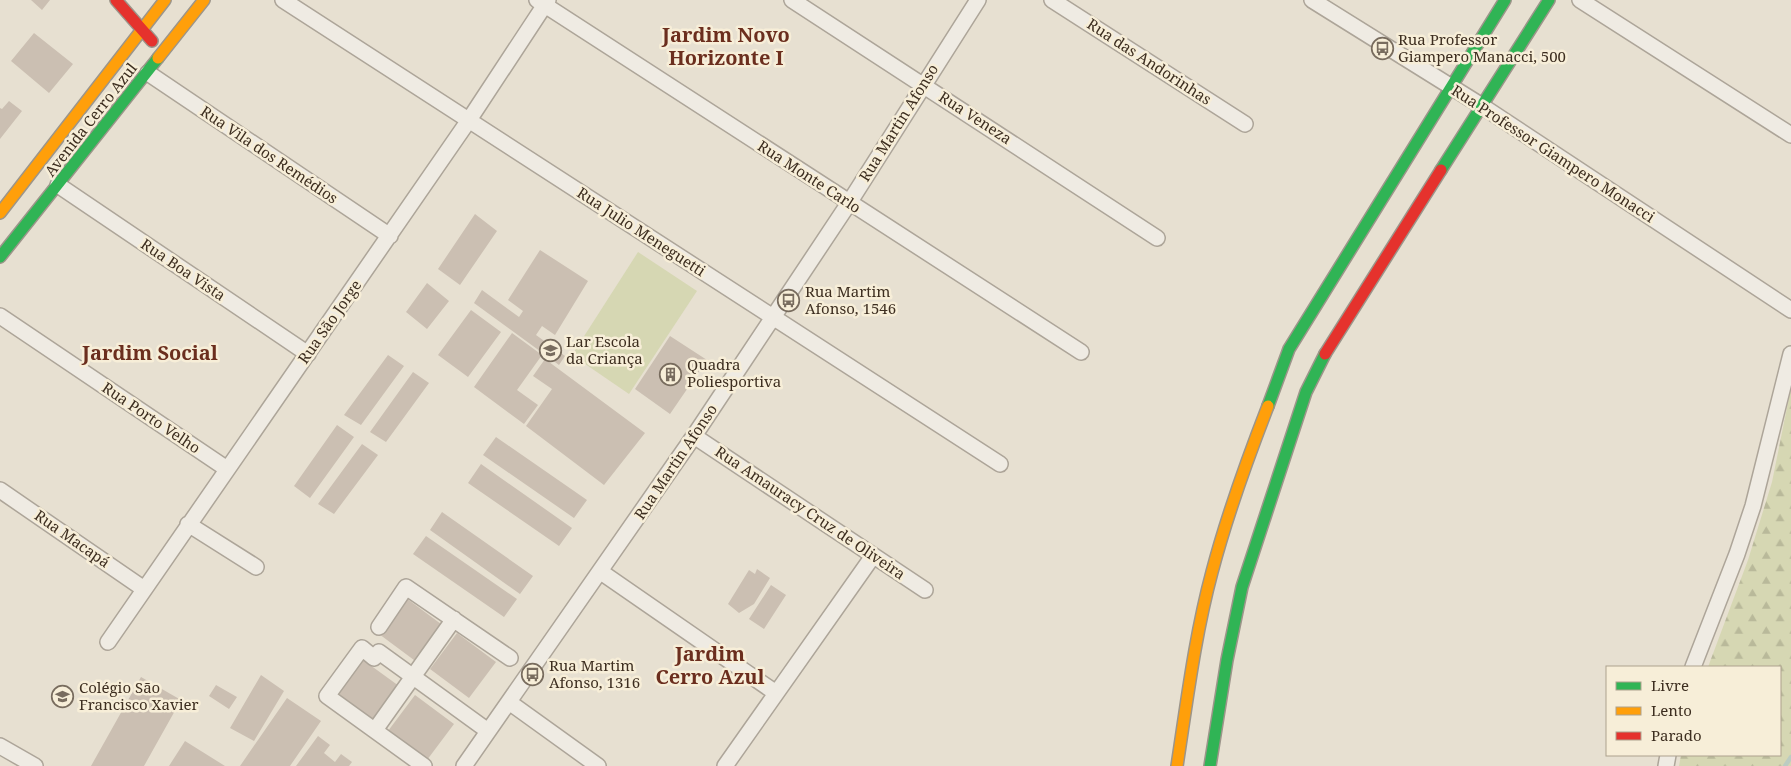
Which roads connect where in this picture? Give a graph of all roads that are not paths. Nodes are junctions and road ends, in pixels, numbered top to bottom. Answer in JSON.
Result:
{"nodes":[{"id":1,"x":116,"y":0,"type":"edge"},
{"id":2,"x":165,"y":0,"type":"edge"},
{"id":3,"x":204,"y":0,"type":"edge"},
{"id":4,"x":283,"y":0,"type":"edge"},
{"id":5,"x":792,"y":0,"type":"edge"},
{"id":6,"x":978,"y":0,"type":"edge"},
{"id":7,"x":1052,"y":0,"type":"edge"},
{"id":8,"x":1312,"y":0,"type":"edge"},
{"id":9,"x":1505,"y":0,"type":"edge"},
{"id":10,"x":1548,"y":0,"type":"edge"},
{"id":11,"x":1580,"y":0,"type":"edge"},
{"id":12,"x":543,"y":2,"type":"edge"},
{"id":13,"x":154,"y":5,"type":"edge"},
{"id":14,"x":171,"y":29,"type":"junction"},
{"id":15,"x":142,"y":30,"type":"junction"},
{"id":16,"x":162,"y":54,"type":"junction"},
{"id":17,"x":148,"y":73,"type":"junction"},
{"id":18,"x":923,"y":85,"type":"junction"},
{"id":19,"x":1452,"y":87,"type":"junction"},
{"id":20,"x":1482,"y":106,"type":"junction"},
{"id":21,"x":469,"y":120,"type":"junction"},
{"id":22,"x":1245,"y":124,"type":"dead end"},
{"id":23,"x":1791,"y":134,"type":"edge"},
{"id":24,"x":58,"y":185,"type":"junction"},
{"id":25,"x":849,"y":203,"type":"junction"},
{"id":26,"x":0,"y":212,"type":"edge"},
{"id":27,"x":390,"y":236,"type":"junction"},
{"id":28,"x":1157,"y":238,"type":"dead end"},
{"id":29,"x":0,"y":257,"type":"edge"},
{"id":30,"x":1791,"y":310,"type":"edge"},
{"id":31,"x":0,"y":316,"type":"edge"},
{"id":32,"x":773,"y":318,"type":"junction"},
{"id":33,"x":1081,"y":352,"type":"dead end"},
{"id":34,"x":308,"y":354,"type":"junction"},
{"id":35,"x":1791,"y":354,"type":"edge"},
{"id":36,"x":694,"y":436,"type":"junction"},
{"id":37,"x":1247,"y":460,"type":"junction"},
{"id":38,"x":1000,"y":464,"type":"dead end"},
{"id":39,"x":1271,"y":466,"type":"junction"},
{"id":40,"x":227,"y":469,"type":"junction"},
{"id":41,"x":0,"y":490,"type":"edge"},
{"id":42,"x":188,"y":524,"type":"junction"},
{"id":43,"x":873,"y":556,"type":"junction"},
{"id":44,"x":256,"y":568,"type":"dead end"},
{"id":45,"x":601,"y":572,"type":"junction"},
{"id":46,"x":144,"y":589,"type":"junction"},
{"id":47,"x":925,"y":590,"type":"dead end"},
{"id":48,"x":454,"y":619,"type":"junction"},
{"id":49,"x":380,"y":627,"type":"dead end"},
{"id":50,"x":108,"y":642,"type":"dead end"},
{"id":51,"x":510,"y":658,"type":"dead end"},
{"id":52,"x":1693,"y":666,"type":"edge"},
{"id":53,"x":413,"y":677,"type":"junction"},
{"id":54,"x":776,"y":693,"type":"junction"},
{"id":55,"x":509,"y":702,"type":"junction"},
{"id":56,"x":375,"y":730,"type":"junction"},
{"id":57,"x":488,"y":731,"type":"junction"},
{"id":58,"x":0,"y":746,"type":"edge"},
{"id":59,"x":35,"y":766,"type":"edge"},
{"id":60,"x":424,"y":766,"type":"edge"},
{"id":61,"x":464,"y":766,"type":"edge"},
{"id":62,"x":598,"y":766,"type":"edge"},
{"id":63,"x":725,"y":766,"type":"edge"},
{"id":64,"x":1177,"y":766,"type":"edge"},
{"id":65,"x":1210,"y":766,"type":"edge"}],
"edges":[{"from":1,"to":15,"type":"main road"},
{"from":2,"to":13,"type":"main road","name":"Avenida Cerro Azul"},
{"from":3,"to":14,"type":"main road","name":"Avenida Cerro Azul"},
{"from":4,"to":21,"type":"street","name":"Rua Julio Meneguetti"},
{"from":5,"to":18,"type":"street","name":"Rua Veneza"},
{"from":6,"to":18,"type":"street","name":"Rua Martin Afonso"},
{"from":7,"to":22,"type":"street","name":"Rua das Andorinhas"},
{"from":8,"to":19,"type":"street","name":"Rua Professor Giampero Monacci"},
{"from":9,"to":19,"type":"main road"},
{"from":10,"to":20,"type":"main road"},
{"from":11,"to":23,"type":"street"},
{"from":12,"to":21,"type":"street","name":"Rua São Jorge"},
{"from":12,"to":25,"type":"street","name":"Rua Monte Carlo"},
{"from":13,"to":14,"type":"main road"},
{"from":13,"to":15,"type":"main road","name":"Avenida Cerro Azul"},
{"from":14,"to":16,"type":"main road","name":"Avenida Cerro Azul"},
{"from":15,"to":16,"type":"main road"},
{"from":15,"to":26,"type":"main road","name":"Avenida Cerro Azul"},
{"from":16,"to":17,"type":"main road","name":"Avenida Cerro Azul"},
{"from":17,"to":24,"type":"main road","name":"Avenida Cerro Azul"},
{"from":17,"to":27,"type":"street","name":"Rua Vila dos Remédios"},
{"from":18,"to":25,"type":"street","name":"Rua Martin Afonso"},
{"from":18,"to":28,"type":"street","name":"Rua Veneza"},
{"from":19,"to":20,"type":"street","name":"Rua Professor Giampero Monacci"},
{"from":19,"to":37,"type":"main road"},
{"from":20,"to":30,"type":"street","name":"Rua Professor Giampero Monacci"},
{"from":20,"to":39,"type":"main road"},
{"from":21,"to":27,"type":"street","name":"Rua São Jorge"},
{"from":21,"to":32,"type":"street","name":"Rua Julio Meneguetti"},
{"from":24,"to":29,"type":"main road","name":"Avenida Cerro Azul"},
{"from":24,"to":34,"type":"street","name":"Rua Boa Vista"},
{"from":25,"to":32,"type":"street","name":"Rua Martin Afonso"},
{"from":25,"to":33,"type":"street","name":"Rua Monte Carlo"},
{"from":27,"to":34,"type":"street","name":"Rua São Jorge"},
{"from":31,"to":40,"type":"street","name":"Rua Porto Velho"},
{"from":32,"to":36,"type":"street","name":"Rua Martin Afonso"},
{"from":32,"to":38,"type":"street","name":"Rua Julio Meneguetti"},
{"from":34,"to":40,"type":"street","name":"Rua São Jorge"},
{"from":35,"to":52,"type":"street"},
{"from":36,"to":43,"type":"street","name":"Rua Amauracy Cruz de Oliveira"},
{"from":36,"to":45,"type":"street","name":"Rua Martin Afonso"},
{"from":37,"to":39,"type":"main road"},
{"from":37,"to":64,"type":"main road"},
{"from":39,"to":65,"type":"main road"},
{"from":40,"to":42,"type":"street","name":"Rua São Jorge"},
{"from":41,"to":46,"type":"street","name":"Rua Macapá"},
{"from":42,"to":44,"type":"street"},
{"from":42,"to":46,"type":"street","name":"Rua São Jorge"},
{"from":43,"to":47,"type":"street","name":"Rua Amauracy Cruz de Oliveira"},
{"from":43,"to":54,"type":"street"},
{"from":45,"to":54,"type":"street"},
{"from":45,"to":55,"type":"street","name":"Rua Martin Afonso"},
{"from":46,"to":50,"type":"street","name":"Rua São Jorge"},
{"from":48,"to":49,"type":"street"},
{"from":48,"to":51,"type":"street"},
{"from":48,"to":53,"type":"street"},
{"from":53,"to":56,"type":"street"},
{"from":53,"to":56,"type":"street"},
{"from":53,"to":57,"type":"street"},
{"from":54,"to":63,"type":"street"},
{"from":55,"to":57,"type":"street","name":"Rua Martin Afonso"},
{"from":55,"to":62,"type":"street"},
{"from":56,"to":60,"type":"street"},
{"from":57,"to":61,"type":"street","name":"Rua Martin Afonso"},
{"from":58,"to":59,"type":"street"}]}
